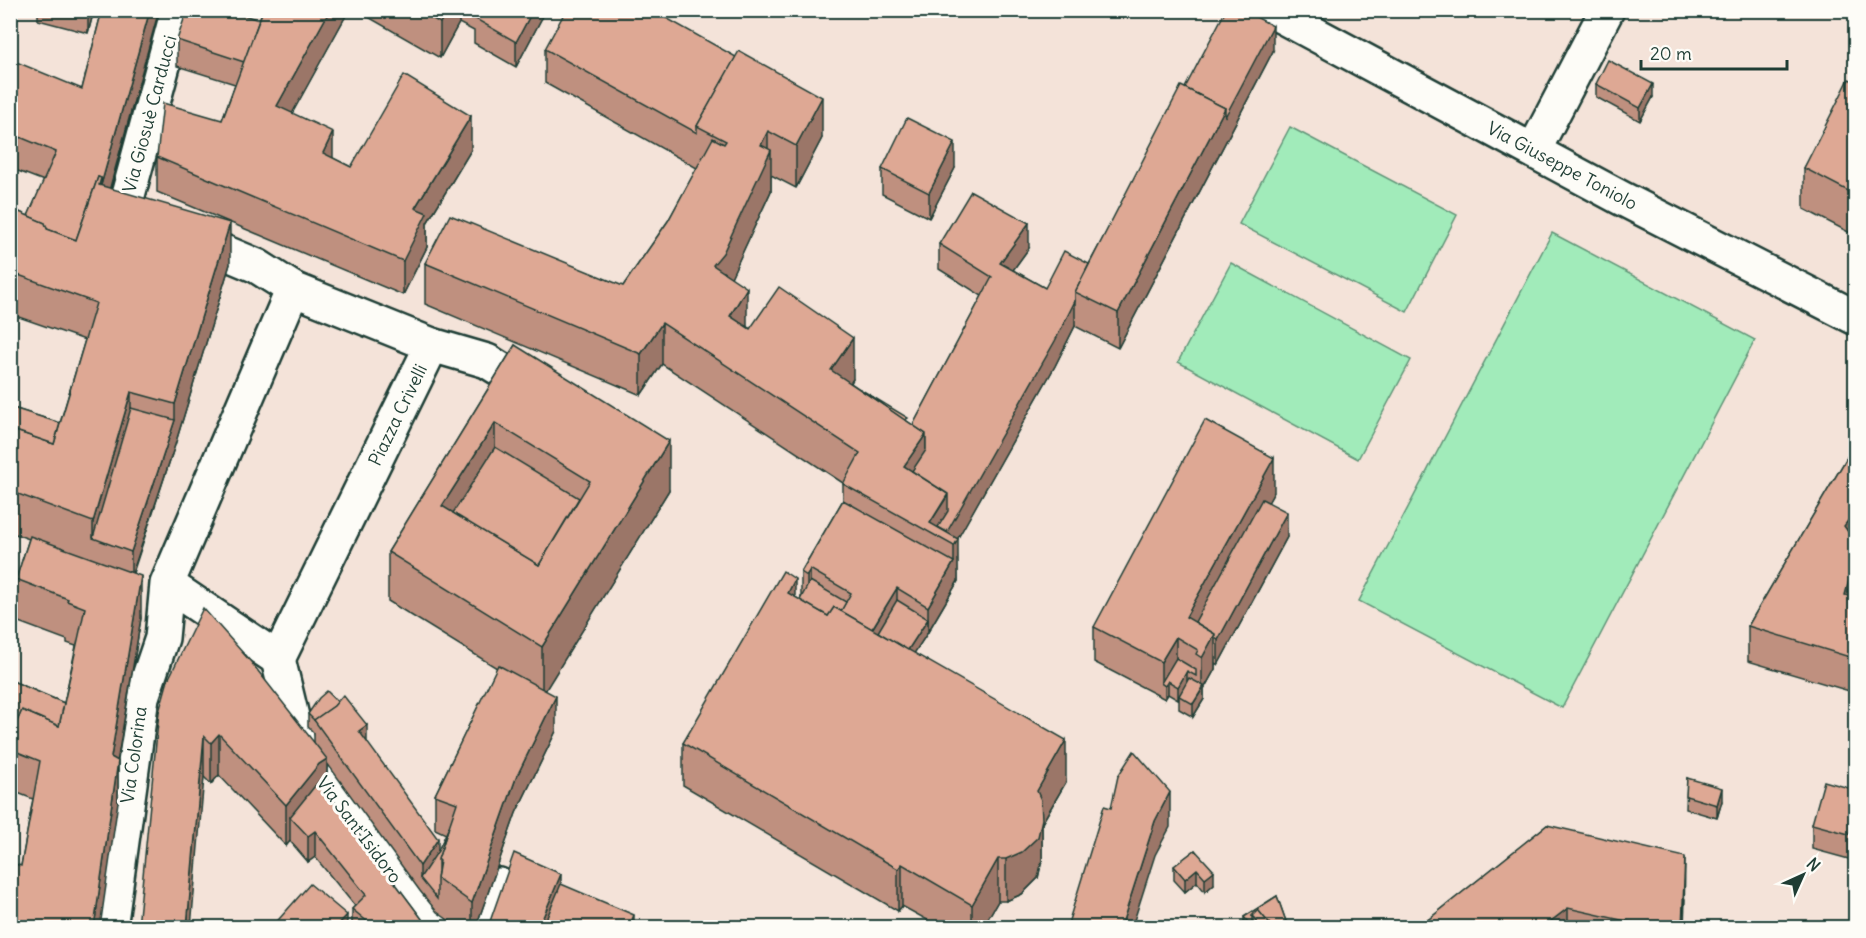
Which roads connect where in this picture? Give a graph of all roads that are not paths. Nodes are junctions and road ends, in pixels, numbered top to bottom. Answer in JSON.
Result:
{"nodes":[{"id":1,"x":178,"y":10,"type":"edge"},
{"id":2,"x":1270,"y":10,"type":"edge"},
{"id":3,"x":1607,"y":10,"type":"edge"},
{"id":4,"x":1534,"y":150,"type":"junction"},
{"id":5,"x":292,"y":289,"type":"junction"},
{"id":6,"x":1856,"y":318,"type":"edge"},
{"id":7,"x":432,"y":345,"type":"junction"},
{"id":8,"x":568,"y":411,"type":"edge"},
{"id":9,"x":167,"y":584,"type":"junction"},
{"id":10,"x":278,"y":659,"type":"junction"},
{"id":11,"x":499,"y":885,"type":"dead end"},
{"id":12,"x":110,"y":927,"type":"edge"},
{"id":13,"x":432,"y":927,"type":"edge"},
{"id":14,"x":481,"y":927,"type":"edge"}],
"edges":[{"from":1,"to":5,"type":"street","name":"Via Giosuè Carducci"},
{"from":2,"to":4,"type":"street","name":"Via Giuseppe Toniolo"},
{"from":3,"to":4,"type":"street"},
{"from":4,"to":6,"type":"street","name":"Via Giuseppe Toniolo"},
{"from":5,"to":7,"type":"street","name":"Piazza Crivelli"},
{"from":5,"to":9,"type":"street"},
{"from":7,"to":8,"type":"street"},
{"from":7,"to":10,"type":"street","name":"Piazza Crivelli"},
{"from":9,"to":10,"type":"street"},
{"from":9,"to":12,"type":"street","name":"Via Colorina"},
{"from":10,"to":13,"type":"street","name":"Via Sant'Isidoro"},
{"from":11,"to":14,"type":"street"}]}
